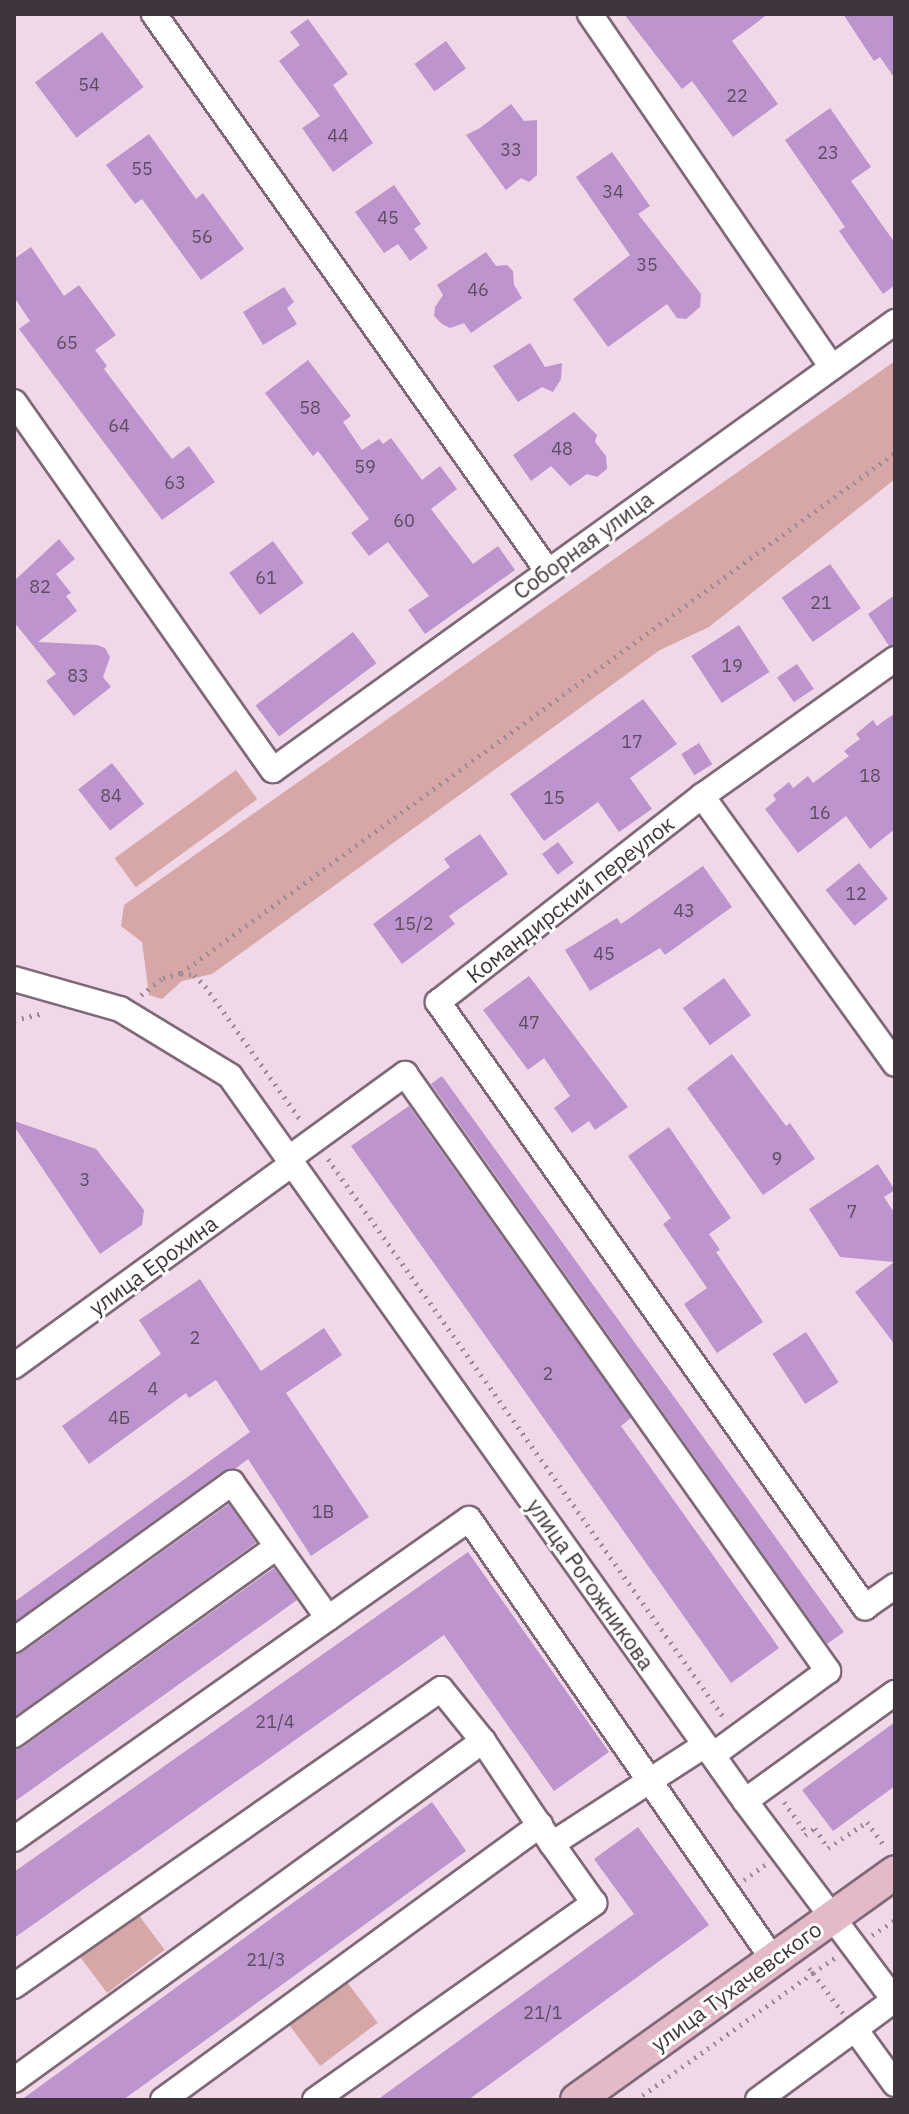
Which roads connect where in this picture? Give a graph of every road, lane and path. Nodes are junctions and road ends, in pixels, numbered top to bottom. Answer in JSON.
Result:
{"nodes":[{"id":1,"x":154,"y":14,"type":"edge"},
{"id":2,"x":590,"y":14,"type":"edge"},
{"id":3,"x":895,"y":322,"type":"edge"},
{"id":4,"x":832,"y":367,"type":"junction"},
{"id":5,"x":14,"y":402,"type":"edge"},
{"id":6,"x":895,"y":453,"type":"edge"},
{"id":7,"x":547,"y":570,"type":"junction"},
{"id":8,"x":895,"y":659,"type":"edge"},
{"id":9,"x":702,"y":796,"type":"junction"},
{"id":10,"x":181,"y":973,"type":"dead end"},
{"id":11,"x":14,"y":979,"type":"edge"},
{"id":12,"x":895,"y":1064,"type":"edge"},
{"id":13,"x":290,"y":1161,"type":"junction"},
{"id":14,"x":14,"y":1366,"type":"edge"},
{"id":15,"x":277,"y":1547,"type":"junction"},
{"id":16,"x":895,"y":1586,"type":"edge"},
{"id":17,"x":328,"y":1618,"type":"junction"},
{"id":18,"x":14,"y":1640,"type":"edge"},
{"id":19,"x":895,"y":1693,"type":"edge"},
{"id":20,"x":14,"y":1735,"type":"edge"},
{"id":21,"x":483,"y":1741,"type":"junction"},
{"id":22,"x":709,"y":1750,"type":"junction"},
{"id":23,"x":650,"y":1781,"type":"junction"},
{"id":24,"x":745,"y":1801,"type":"junction"},
{"id":25,"x":546,"y":1834,"type":"junction"},
{"id":26,"x":14,"y":1839,"type":"edge"},
{"id":27,"x":895,"y":1872,"type":"edge"},
{"id":28,"x":832,"y":1917,"type":"junction"},
{"id":29,"x":772,"y":1958,"type":"junction"},
{"id":30,"x":14,"y":1987,"type":"edge"},
{"id":31,"x":895,"y":2000,"type":"edge"},
{"id":32,"x":855,"y":2029,"type":"junction"},
{"id":33,"x":14,"y":2080,"type":"edge"},
{"id":34,"x":895,"y":2084,"type":"edge"},
{"id":35,"x":163,"y":2100,"type":"edge"},
{"id":36,"x":315,"y":2100,"type":"edge"},
{"id":37,"x":577,"y":2100,"type":"edge"},
{"id":38,"x":636,"y":2100,"type":"edge"},
{"id":39,"x":758,"y":2100,"type":"edge"}],
"edges":[{"from":1,"to":7,"type":"street"},
{"from":2,"to":4,"type":"street"},
{"from":3,"to":4,"type":"street","name":"Соборная улица"},
{"from":4,"to":7,"type":"street","name":"Соборная улица"},
{"from":5,"to":7,"type":"street","name":"Соборная улица"},
{"from":6,"to":10,"type":"path"},
{"from":8,"to":9,"type":"street","name":"Командирский переулок"},
{"from":9,"to":12,"type":"street"},
{"from":9,"to":16,"type":"street","name":"Командирский переулок"},
{"from":11,"to":13,"type":"street","name":"улица Рогожникова"},
{"from":13,"to":14,"type":"street","name":"улица Ерохина"},
{"from":13,"to":22,"type":"street","name":"улица Рогожникова"},
{"from":13,"to":22,"type":"street","name":"улица Ерохина"},
{"from":15,"to":17,"type":"street"},
{"from":15,"to":18,"type":"street"},
{"from":15,"to":20,"type":"street"},
{"from":17,"to":23,"type":"street"},
{"from":17,"to":26,"type":"street"},
{"from":19,"to":24,"type":"street"},
{"from":21,"to":25,"type":"street"},
{"from":21,"to":30,"type":"street"},
{"from":21,"to":33,"type":"street"},
{"from":22,"to":23,"type":"street"},
{"from":22,"to":24,"type":"street","name":"улица Рогожникова"},
{"from":23,"to":25,"type":"street"},
{"from":23,"to":29,"type":"street"},
{"from":24,"to":28,"type":"street","name":"улица Рогожникова"},
{"from":25,"to":35,"type":"street"},
{"from":25,"to":36,"type":"street"},
{"from":27,"to":28,"type":"main road","name":"улица Тухачевского"},
{"from":28,"to":29,"type":"main road","name":"улица Тухачевского"},
{"from":28,"to":31,"type":"street","name":"улица Рогожникова"},
{"from":29,"to":37,"type":"main road","name":"улица Тухачевского"},
{"from":31,"to":32,"type":"street"},
{"from":32,"to":34,"type":"street"},
{"from":32,"to":38,"type":"path"},
{"from":32,"to":39,"type":"street"}]}
